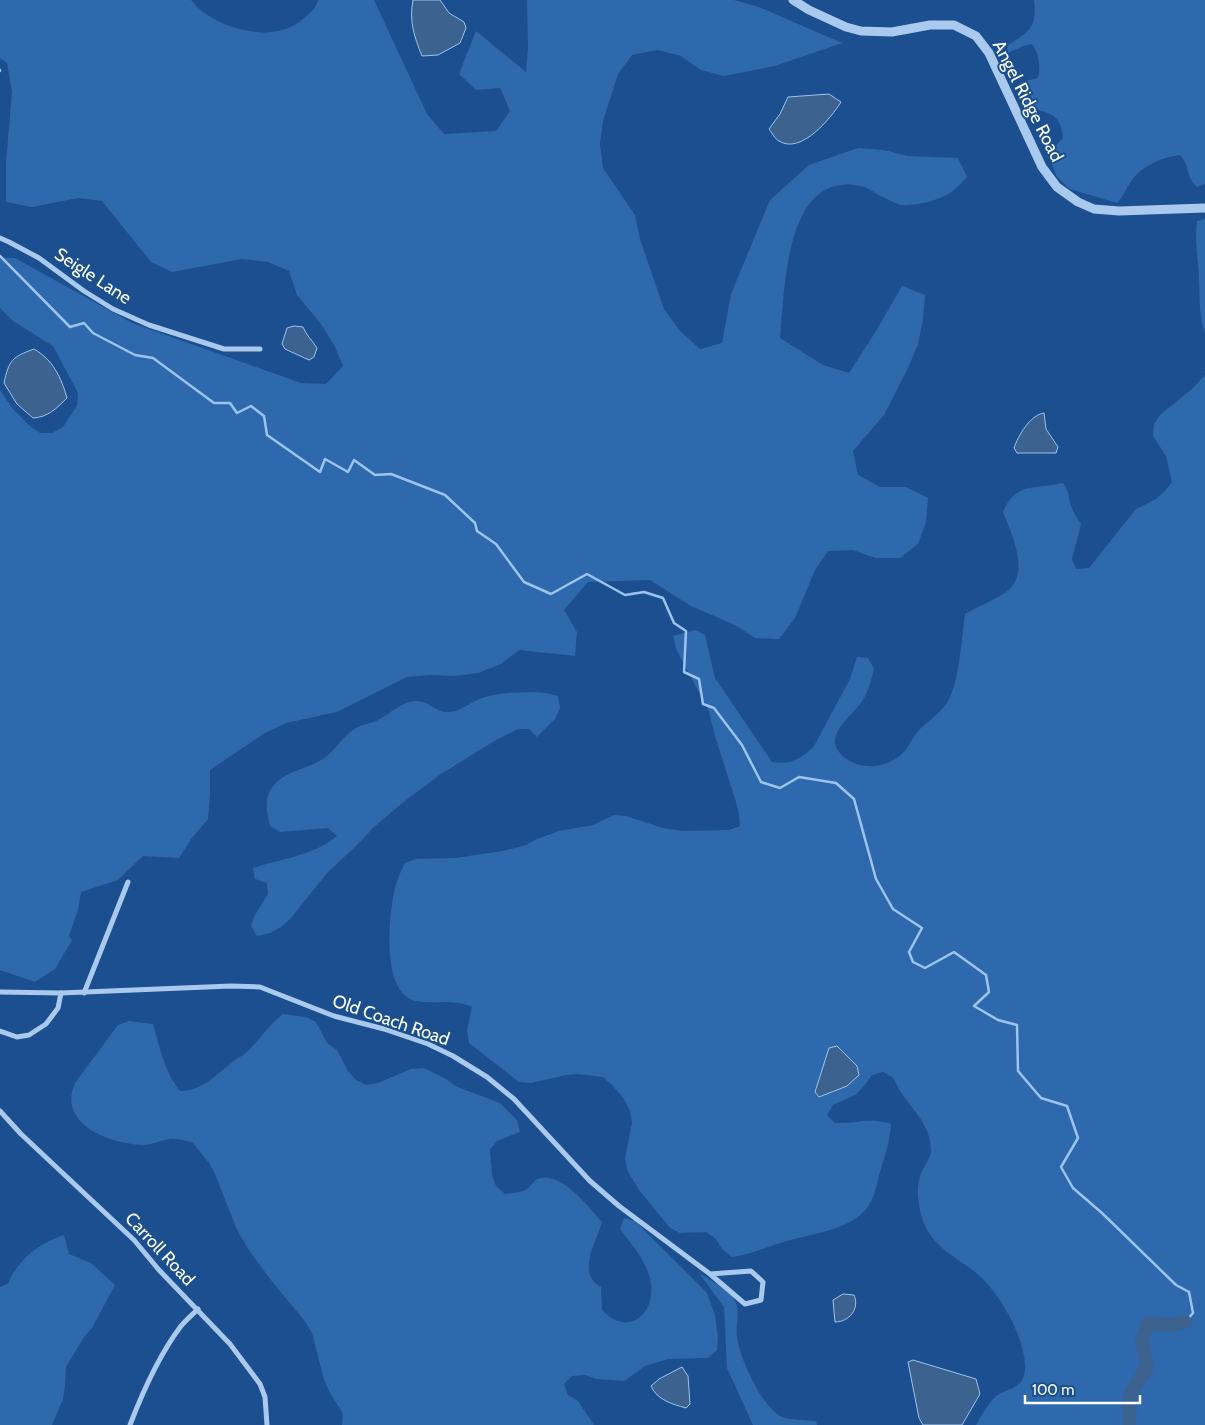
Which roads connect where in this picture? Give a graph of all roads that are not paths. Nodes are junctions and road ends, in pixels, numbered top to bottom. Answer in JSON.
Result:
{"nodes":[{"id":1,"x":794,"y":0,"type":"edge"},
{"id":2,"x":1205,"y":208,"type":"edge"},
{"id":3,"x":0,"y":238,"type":"edge"},
{"id":4,"x":260,"y":349,"type":"dead end"},
{"id":5,"x":128,"y":882,"type":"dead end"},
{"id":6,"x":0,"y":992,"type":"edge"},
{"id":7,"x":61,"y":993,"type":"junction"},
{"id":8,"x":84,"y":993,"type":"junction"},
{"id":9,"x":0,"y":1031,"type":"edge"},
{"id":10,"x":0,"y":1111,"type":"edge"},
{"id":11,"x":710,"y":1274,"type":"junction"},
{"id":12,"x":198,"y":1310,"type":"junction"},
{"id":13,"x":130,"y":1425,"type":"edge"},
{"id":14,"x":267,"y":1425,"type":"edge"}],
"edges":[{"from":1,"to":2,"type":"street","name":"Angel Ridge Road"},
{"from":3,"to":4,"type":"street","name":"Seigle Lane"},
{"from":5,"to":8,"type":"street"},
{"from":6,"to":7,"type":"street","name":"Old Coach Road"},
{"from":7,"to":8,"type":"street","name":"Old Coach Road"},
{"from":7,"to":9,"type":"street"},
{"from":8,"to":11,"type":"street","name":"Old Coach Road"},
{"from":10,"to":12,"type":"street","name":"Carroll Road"},
{"from":11,"to":11,"type":"street","name":"Old Coach Road"},
{"from":12,"to":13,"type":"street"},
{"from":12,"to":14,"type":"street","name":"Carroll Road"}]}
